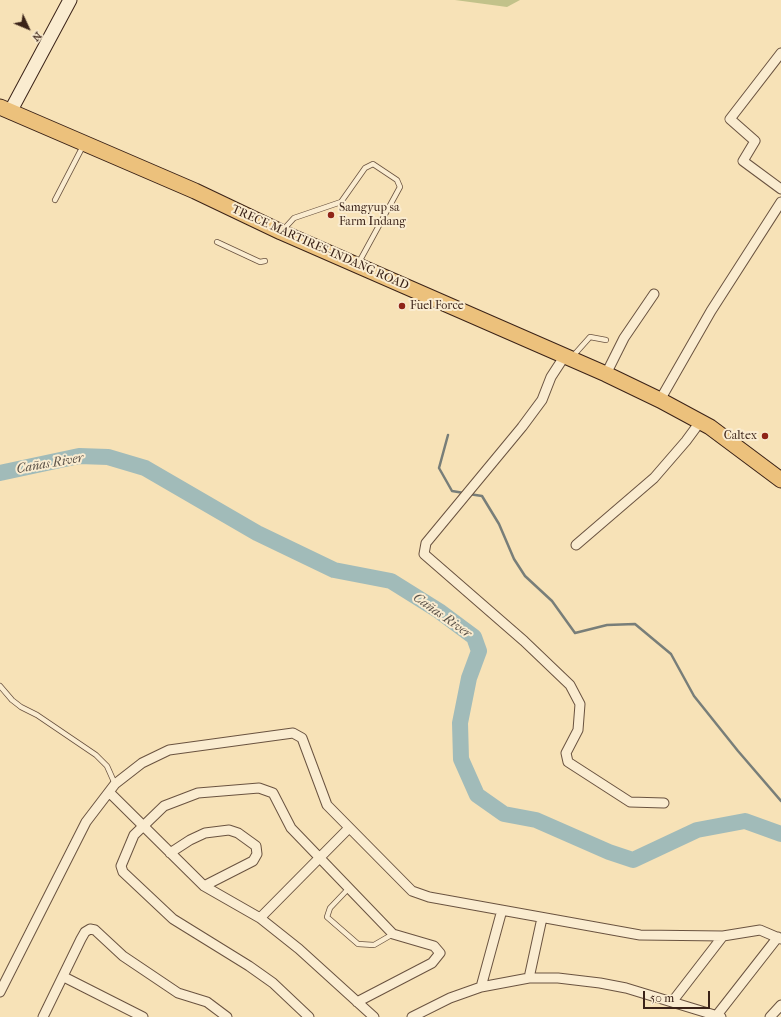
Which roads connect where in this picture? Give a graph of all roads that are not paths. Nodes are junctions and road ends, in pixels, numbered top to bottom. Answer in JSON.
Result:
{"nodes":[{"id":1,"x":70,"y":0,"type":"edge"},
{"id":2,"x":781,"y":54,"type":"edge"},
{"id":3,"x":5,"y":109,"type":"edge"},
{"id":4,"x":84,"y":144,"type":"junction"},
{"id":5,"x":781,"y":189,"type":"edge"},
{"id":6,"x":55,"y":200,"type":"dead end"},
{"id":7,"x":781,"y":202,"type":"edge"},
{"id":8,"x":281,"y":232,"type":"junction"},
{"id":9,"x":216,"y":242,"type":"dead end"},
{"id":10,"x":265,"y":261,"type":"dead end"},
{"id":11,"x":357,"y":266,"type":"junction"},
{"id":12,"x":654,"y":294,"type":"dead end"},
{"id":13,"x":606,"y":340,"type":"dead end"},
{"id":14,"x":568,"y":358,"type":"junction"},
{"id":15,"x":606,"y":374,"type":"junction"},
{"id":16,"x":660,"y":400,"type":"junction"},
{"id":17,"x":700,"y":422,"type":"junction"},
{"id":18,"x":781,"y":480,"type":"edge"},
{"id":19,"x":576,"y":545,"type":"dead end"},
{"id":20,"x":0,"y":686,"type":"edge"},
{"id":21,"x":115,"y":784,"type":"junction"},
{"id":22,"x":109,"y":792,"type":"junction"},
{"id":23,"x":664,"y":803,"type":"dead end"},
{"id":24,"x":142,"y":826,"type":"junction"},
{"id":25,"x":350,"y":828,"type":"junction"},
{"id":26,"x":170,"y":854,"type":"junction"},
{"id":27,"x":321,"y":857,"type":"junction"},
{"id":28,"x":204,"y":886,"type":"junction"},
{"id":29,"x":350,"y":888,"type":"junction"},
{"id":30,"x":502,"y":910,"type":"junction"},
{"id":31,"x":260,"y":918,"type":"junction"},
{"id":32,"x":542,"y":918,"type":"junction"},
{"id":33,"x":393,"y":934,"type":"junction"},
{"id":34,"x":723,"y":936,"type":"junction"},
{"id":35,"x":779,"y":938,"type":"edge"},
{"id":36,"x":64,"y":976,"type":"junction"},
{"id":37,"x":529,"y":978,"type":"junction"},
{"id":38,"x":482,"y":987,"type":"junction"},
{"id":39,"x":0,"y":992,"type":"edge"},
{"id":40,"x":357,"y":1002,"type":"junction"},
{"id":41,"x":672,"y":1002,"type":"junction"},
{"id":42,"x":781,"y":1004,"type":"edge"},
{"id":43,"x":46,"y":1016,"type":"edge"},
{"id":44,"x":719,"y":1016,"type":"edge"},
{"id":45,"x":143,"y":1017,"type":"edge"},
{"id":46,"x":227,"y":1017,"type":"edge"},
{"id":47,"x":309,"y":1017,"type":"edge"},
{"id":48,"x":374,"y":1017,"type":"edge"},
{"id":49,"x":412,"y":1017,"type":"edge"},
{"id":50,"x":770,"y":1017,"type":"edge"}],
"edges":[{"from":1,"to":3,"type":"street"},
{"from":2,"to":5,"type":"street"},
{"from":3,"to":4,"type":"main road","name":"TRECE MARTIRES-INDANG ROAD"},
{"from":4,"to":6,"type":"lane"},
{"from":4,"to":8,"type":"main road","name":"TRECE MARTIRES-INDANG ROAD"},
{"from":7,"to":16,"type":"street"},
{"from":8,"to":11,"type":"main road","name":"TRECE MARTIRES-INDANG ROAD"},
{"from":8,"to":11,"type":"lane"},
{"from":9,"to":10,"type":"lane"},
{"from":11,"to":14,"type":"main road","name":"TRECE MARTIRES-INDANG ROAD"},
{"from":12,"to":15,"type":"street"},
{"from":13,"to":14,"type":"lane"},
{"from":14,"to":15,"type":"main road","name":"TRECE MARTIRES-INDANG ROAD"},
{"from":14,"to":23,"type":"street"},
{"from":15,"to":16,"type":"main road","name":"TRECE MARTIRES-INDANG ROAD"},
{"from":16,"to":17,"type":"main road","name":"TRECE MARTIRES-INDANG ROAD"},
{"from":17,"to":18,"type":"main road","name":"TRECE MARTIRES-INDANG ROAD"},
{"from":17,"to":19,"type":"street"},
{"from":20,"to":21,"type":"lane"},
{"from":21,"to":22,"type":"street"},
{"from":21,"to":25,"type":"street"},
{"from":22,"to":24,"type":"street"},
{"from":22,"to":39,"type":"street"},
{"from":24,"to":26,"type":"street"},
{"from":24,"to":27,"type":"street"},
{"from":24,"to":47,"type":"street"},
{"from":25,"to":27,"type":"street"},
{"from":25,"to":30,"type":"street"},
{"from":26,"to":28,"type":"street"},
{"from":26,"to":28,"type":"street"},
{"from":27,"to":29,"type":"street"},
{"from":27,"to":31,"type":"street"},
{"from":28,"to":31,"type":"street"},
{"from":29,"to":33,"type":"street"},
{"from":29,"to":33,"type":"lane"},
{"from":30,"to":32,"type":"street"},
{"from":30,"to":38,"type":"street"},
{"from":31,"to":40,"type":"street"},
{"from":32,"to":34,"type":"street"},
{"from":32,"to":37,"type":"street"},
{"from":33,"to":40,"type":"street"},
{"from":34,"to":35,"type":"street"},
{"from":34,"to":41,"type":"street"},
{"from":35,"to":44,"type":"street"},
{"from":36,"to":43,"type":"street"},
{"from":36,"to":45,"type":"street"},
{"from":36,"to":46,"type":"street"},
{"from":37,"to":38,"type":"street"},
{"from":37,"to":41,"type":"street"},
{"from":38,"to":49,"type":"street"},
{"from":40,"to":48,"type":"street"},
{"from":41,"to":44,"type":"street"},
{"from":42,"to":50,"type":"street"}]}
